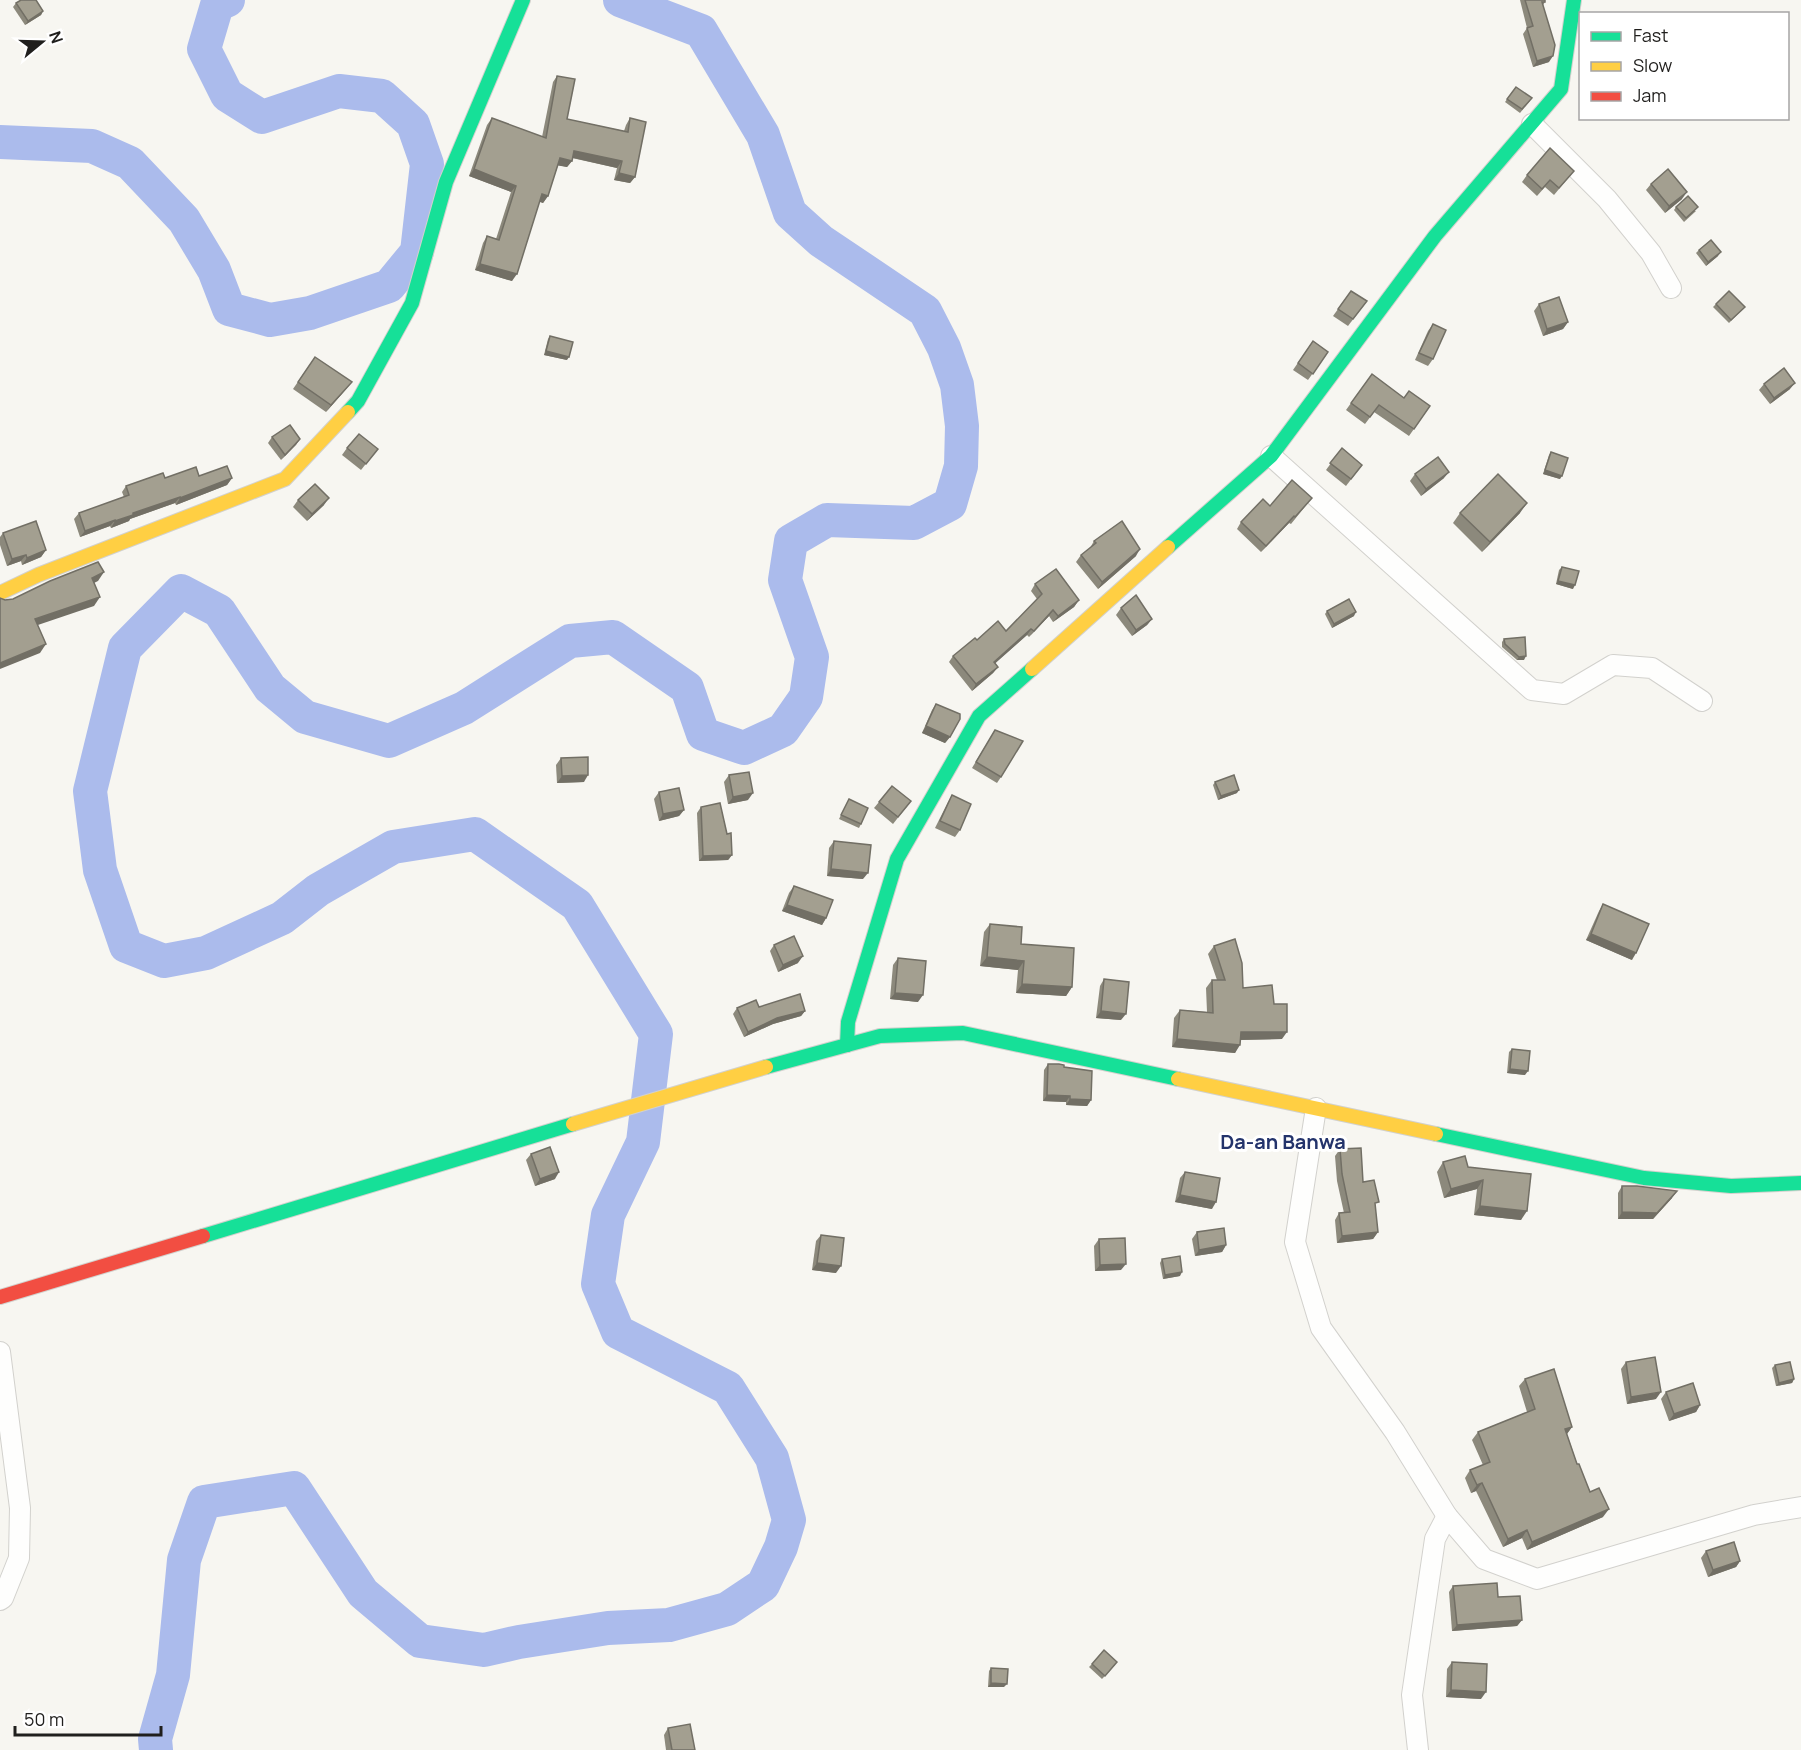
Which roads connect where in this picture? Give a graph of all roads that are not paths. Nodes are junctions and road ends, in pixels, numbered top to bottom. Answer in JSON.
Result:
{"nodes":[{"id":1,"x":1574,"y":0,"type":"edge"},
{"id":2,"x":521,"y":6,"type":"edge"},
{"id":3,"x":1532,"y":124,"type":"junction"},
{"id":4,"x":1671,"y":288,"type":"dead end"},
{"id":5,"x":1271,"y":456,"type":"junction"},
{"id":6,"x":0,"y":593,"type":"edge"},
{"id":7,"x":1702,"y":701,"type":"dead end"},
{"id":8,"x":847,"y":1044,"type":"junction"},
{"id":9,"x":1316,"y":1108,"type":"junction"},
{"id":10,"x":1801,"y":1183,"type":"edge"},
{"id":11,"x":0,"y":1297,"type":"edge"},
{"id":12,"x":0,"y":1352,"type":"edge"},
{"id":13,"x":1801,"y":1507,"type":"edge"},
{"id":14,"x":1447,"y":1516,"type":"junction"},
{"id":15,"x":0,"y":1600,"type":"edge"},
{"id":16,"x":1418,"y":1750,"type":"edge"}],
"edges":[{"from":1,"to":3,"type":"street"},
{"from":2,"to":6,"type":"street"},
{"from":3,"to":4,"type":"street"},
{"from":3,"to":5,"type":"street"},
{"from":5,"to":7,"type":"street"},
{"from":5,"to":8,"type":"street"},
{"from":8,"to":9,"type":"street"},
{"from":8,"to":11,"type":"street"},
{"from":9,"to":10,"type":"street"},
{"from":9,"to":14,"type":"street"},
{"from":12,"to":15,"type":"street"},
{"from":13,"to":14,"type":"street"},
{"from":14,"to":16,"type":"street"}]}
